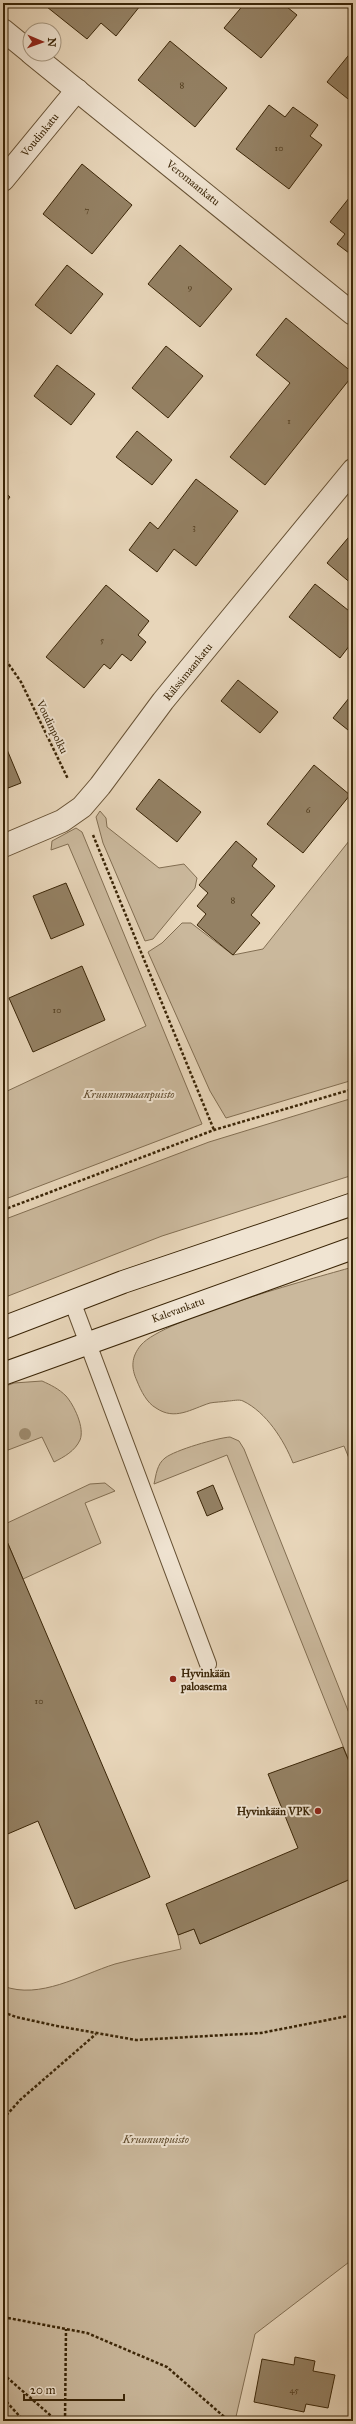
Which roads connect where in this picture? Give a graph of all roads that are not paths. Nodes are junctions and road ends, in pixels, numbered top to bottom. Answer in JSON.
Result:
{"nodes":[{"id":1,"x":3,"y":30,"type":"edge"},
{"id":2,"x":22,"y":45,"type":"edge"},
{"id":3,"x":42,"y":62,"type":"edge"},
{"id":4,"x":76,"y":90,"type":"junction"},
{"id":5,"x":3,"y":180,"type":"edge"},
{"id":6,"x":353,"y":314,"type":"edge"},
{"id":7,"x":353,"y":470,"type":"edge"},
{"id":8,"x":3,"y":846,"type":"edge"},
{"id":9,"x":353,"y":1204,"type":"edge"},
{"id":10,"x":353,"y":1248,"type":"edge"},
{"id":11,"x":72,"y":1300,"type":"junction"},
{"id":12,"x":3,"y":1328,"type":"edge"},
{"id":13,"x":87,"y":1343,"type":"junction"},
{"id":14,"x":3,"y":1374,"type":"edge"},
{"id":15,"x":208,"y":1664,"type":"dead end"}],
"edges":[{"from":1,"to":2,"type":"street"},
{"from":3,"to":4,"type":"street","name":"Veromaankatu"},
{"from":4,"to":5,"type":"street","name":"Voudinkatu"},
{"from":4,"to":6,"type":"street","name":"Veromaankatu"},
{"from":7,"to":8,"type":"street","name":"Rälssimaankatu"},
{"from":9,"to":11,"type":"street"},
{"from":10,"to":13,"type":"street","name":"Kalevankatu"},
{"from":11,"to":12,"type":"street"},
{"from":11,"to":13,"type":"lane"},
{"from":13,"to":14,"type":"street","name":"Kalevankatu"},
{"from":13,"to":15,"type":"lane"}]}
